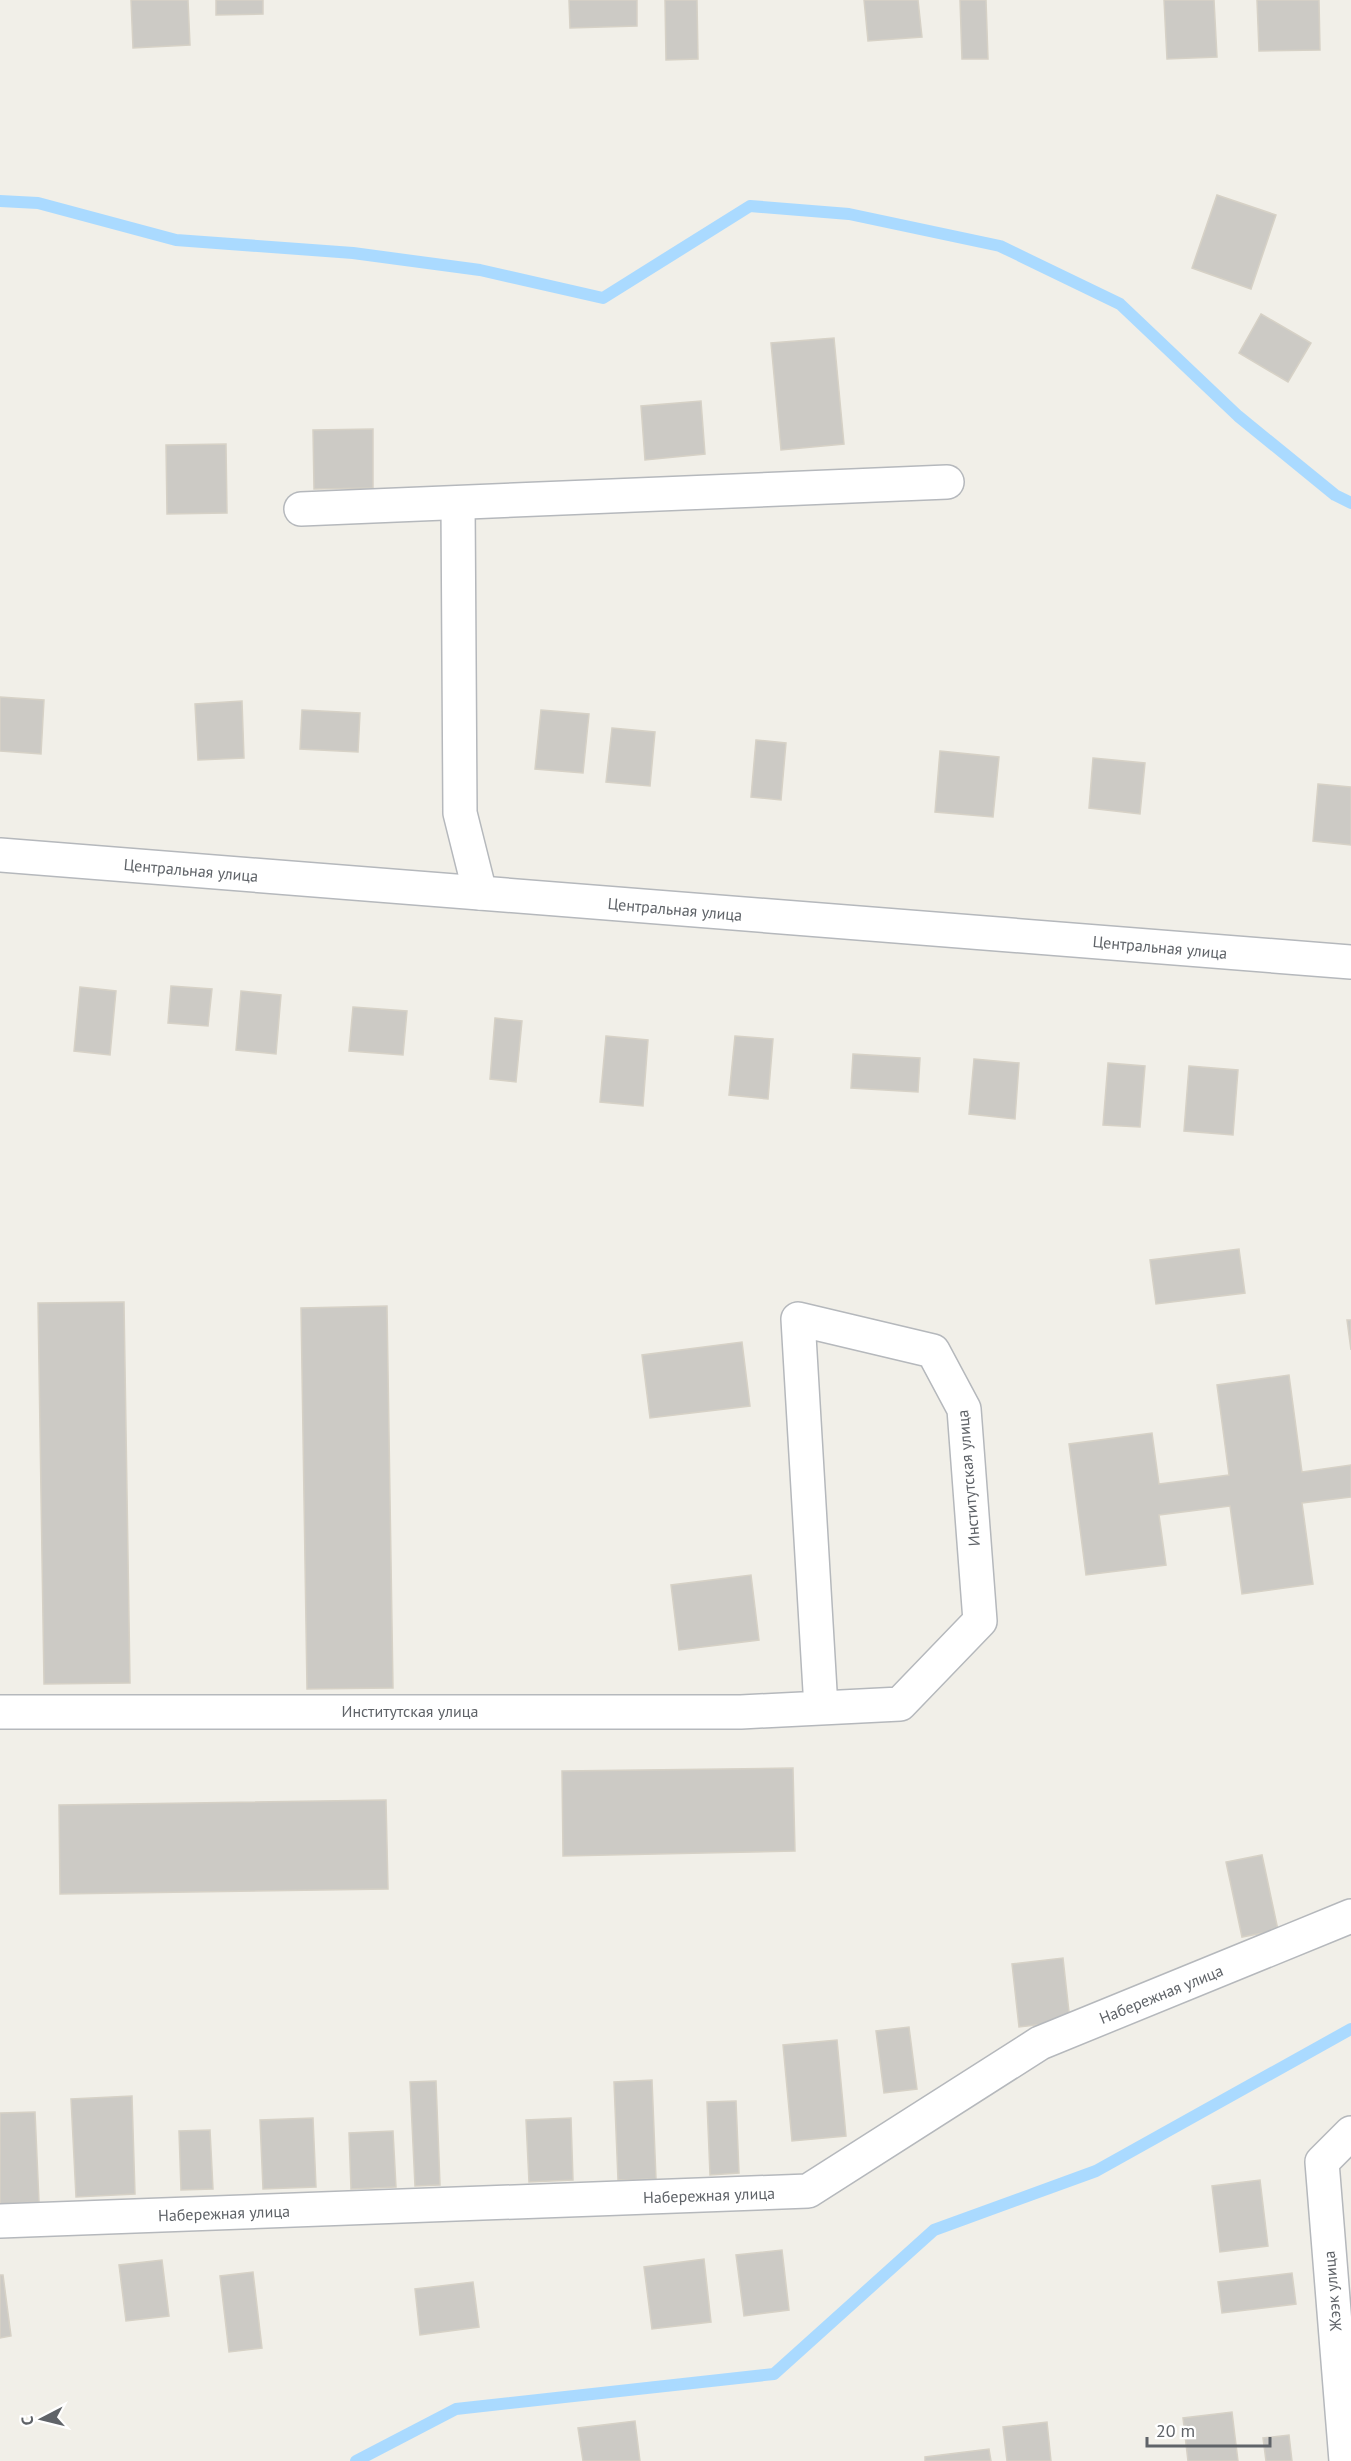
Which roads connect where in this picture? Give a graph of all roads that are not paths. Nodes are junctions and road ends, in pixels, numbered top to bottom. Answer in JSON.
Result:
{"nodes":[{"id":1,"x":947,"y":482,"type":"dead end"},
{"id":2,"x":458,"y":503,"type":"junction"},
{"id":3,"x":301,"y":509,"type":"dead end"},
{"id":4,"x":0,"y":855,"type":"edge"},
{"id":5,"x":480,"y":893,"type":"junction"},
{"id":6,"x":1351,"y":962,"type":"edge"},
{"id":7,"x":820,"y":1708,"type":"junction"},
{"id":8,"x":0,"y":1712,"type":"edge"},
{"id":9,"x":1351,"y":1916,"type":"edge"},
{"id":10,"x":1351,"y":2133,"type":"edge"},
{"id":11,"x":0,"y":2221,"type":"edge"},
{"id":12,"x":1346,"y":2461,"type":"edge"}],
"edges":[{"from":1,"to":2,"type":"street"},
{"from":2,"to":3,"type":"street"},
{"from":2,"to":5,"type":"street"},
{"from":4,"to":5,"type":"street","name":"Центральная улица"},
{"from":5,"to":6,"type":"street","name":"Центральная улица"},
{"from":7,"to":7,"type":"street","name":"Институтская улица"},
{"from":7,"to":8,"type":"street","name":"Институтская улица"},
{"from":9,"to":11,"type":"street","name":"Набережная улица"},
{"from":10,"to":12,"type":"street","name":"Жээк улица"}]}
